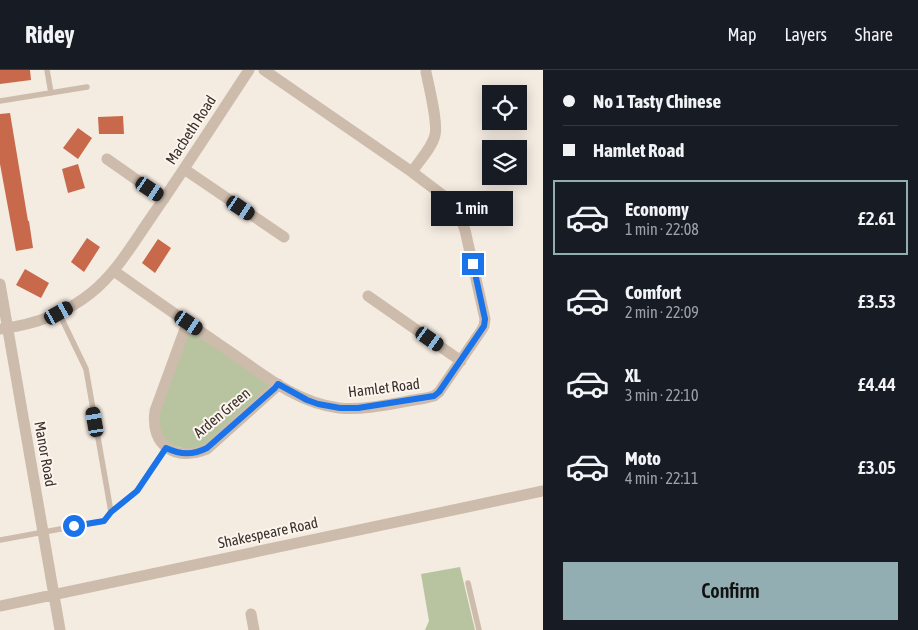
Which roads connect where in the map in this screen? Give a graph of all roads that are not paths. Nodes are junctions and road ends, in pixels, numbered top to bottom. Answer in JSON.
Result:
{"nodes":[{"id":1,"x":47,"y":70,"type":"edge"},
{"id":2,"x":249,"y":70,"type":"edge"},
{"id":3,"x":264,"y":70,"type":"edge"},
{"id":4,"x":426,"y":72,"type":"dead end"},
{"id":5,"x":87,"y":87,"type":"dead end"},
{"id":6,"x":51,"y":93,"type":"junction"},
{"id":7,"x":0,"y":102,"type":"edge"},
{"id":8,"x":107,"y":159,"type":"dead end"},
{"id":9,"x":184,"y":169,"type":"junction"},
{"id":10,"x":412,"y":172,"type":"junction"},
{"id":11,"x":164,"y":199,"type":"junction"},
{"id":12,"x":284,"y":237,"type":"dead end"},
{"id":13,"x":114,"y":272,"type":"junction"},
{"id":14,"x":0,"y":284,"type":"edge"},
{"id":15,"x":368,"y":296,"type":"dead end"},
{"id":16,"x":59,"y":313,"type":"junction"},
{"id":17,"x":189,"y":323,"type":"junction"},
{"id":18,"x":4,"y":329,"type":"edge"},
{"id":19,"x":461,"y":361,"type":"junction"},
{"id":20,"x":278,"y":384,"type":"junction"},
{"id":21,"x":166,"y":448,"type":"junction"},
{"id":22,"x":543,"y":491,"type":"edge"},
{"id":23,"x":111,"y":512,"type":"junction"},
{"id":24,"x":43,"y":532,"type":"junction"},
{"id":25,"x":0,"y":540,"type":"edge"},
{"id":26,"x":468,"y":583,"type":"dead end"},
{"id":27,"x":54,"y":594,"type":"junction"},
{"id":28,"x":0,"y":606,"type":"edge"},
{"id":29,"x":252,"y":614,"type":"dead end"},
{"id":30,"x":60,"y":630,"type":"edge"},
{"id":31,"x":254,"y":630,"type":"edge"},
{"id":32,"x":479,"y":630,"type":"edge"}],
"edges":[{"from":1,"to":6,"type":"lane"},
{"from":2,"to":9,"type":"street","name":"Macbeth Road"},
{"from":3,"to":10,"type":"street","name":"Hamlet Road"},
{"from":4,"to":10,"type":"street"},
{"from":5,"to":6,"type":"lane"},
{"from":6,"to":7,"type":"lane"},
{"from":8,"to":11,"type":"street"},
{"from":9,"to":11,"type":"street","name":"Macbeth Road"},
{"from":9,"to":12,"type":"street"},
{"from":10,"to":19,"type":"street","name":"Hamlet Road"},
{"from":11,"to":13,"type":"street","name":"Macbeth Road"},
{"from":13,"to":16,"type":"street","name":"Macbeth Road"},
{"from":13,"to":17,"type":"street","name":"Hamlet Road"},
{"from":14,"to":18,"type":"street","name":"Manor Road"},
{"from":15,"to":19,"type":"street"},
{"from":16,"to":18,"type":"street","name":"Macbeth Road"},
{"from":16,"to":23,"type":"lane"},
{"from":17,"to":20,"type":"street","name":"Hamlet Road"},
{"from":17,"to":21,"type":"street"},
{"from":18,"to":24,"type":"street","name":"Manor Road"},
{"from":19,"to":20,"type":"street","name":"Hamlet Road"},
{"from":20,"to":21,"type":"street","name":"Arden Green"},
{"from":21,"to":23,"type":"lane"},
{"from":22,"to":27,"type":"street","name":"Shakespeare Road"},
{"from":23,"to":24,"type":"lane"},
{"from":24,"to":25,"type":"lane"},
{"from":24,"to":27,"type":"street","name":"Manor Road"},
{"from":26,"to":32,"type":"lane"},
{"from":27,"to":28,"type":"street","name":"Shakespeare Road"},
{"from":27,"to":30,"type":"street","name":"Manor Road"},
{"from":29,"to":31,"type":"street"}]}
